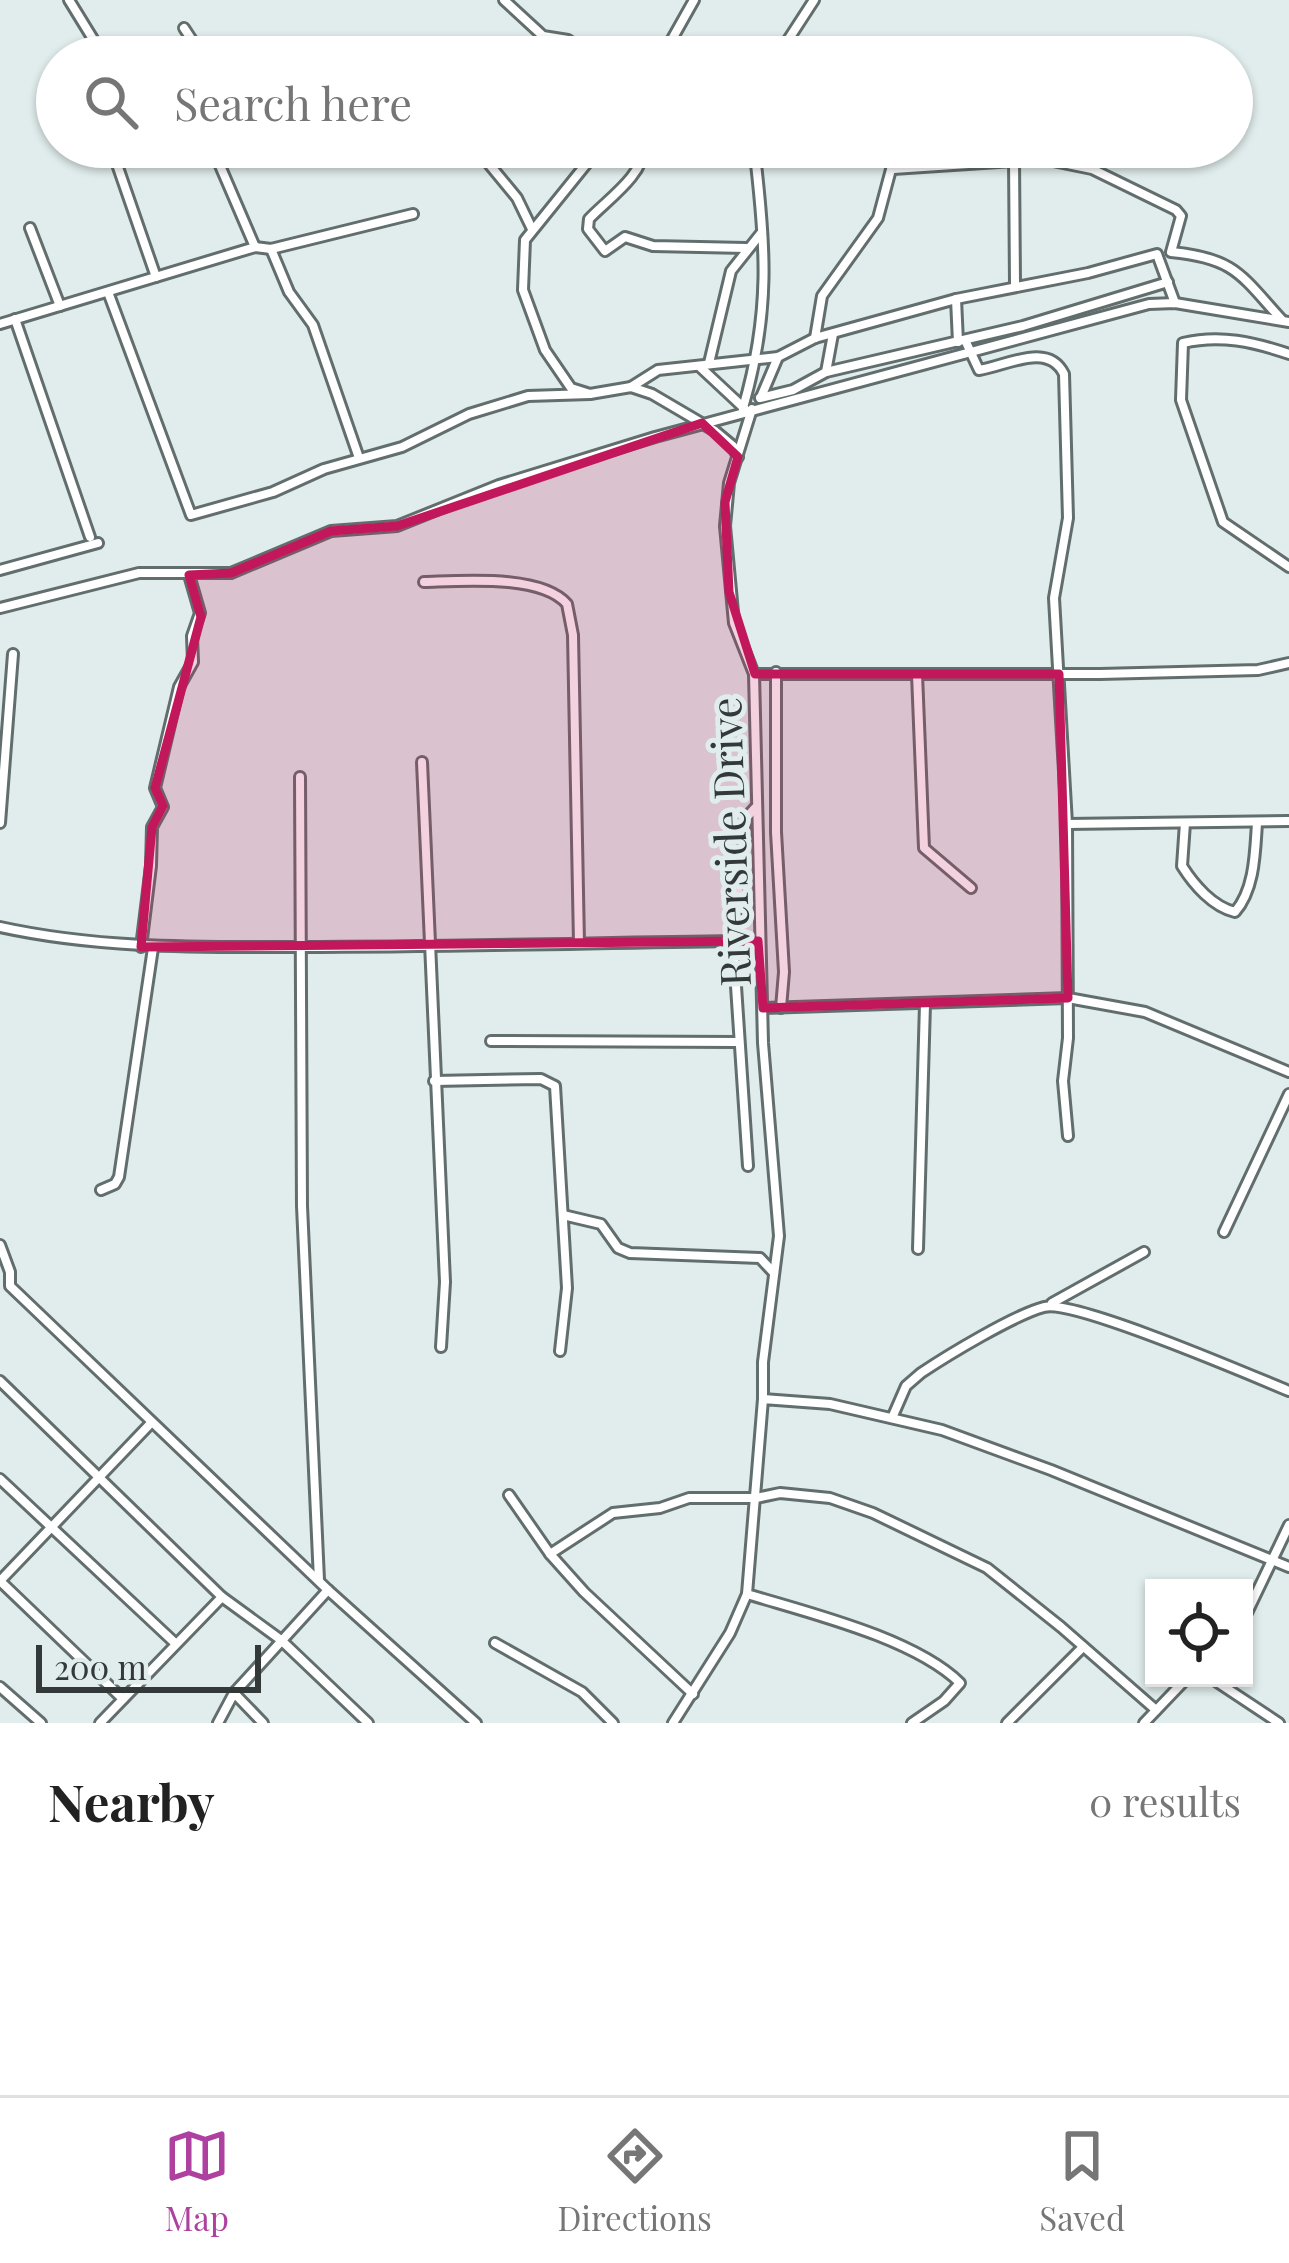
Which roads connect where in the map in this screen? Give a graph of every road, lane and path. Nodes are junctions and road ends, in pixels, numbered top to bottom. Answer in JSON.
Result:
{"nodes":[{"id":1,"x":69,"y":0,"type":"edge"},
{"id":2,"x":504,"y":0,"type":"edge"},
{"id":3,"x":694,"y":0,"type":"edge"},
{"id":4,"x":814,"y":0,"type":"edge"},
{"id":5,"x":184,"y":28,"type":"dead end"},
{"id":6,"x":91,"y":36,"type":"edge"},
{"id":7,"x":189,"y":36,"type":"edge"},
{"id":8,"x":543,"y":36,"type":"edge"},
{"id":9,"x":674,"y":36,"type":"edge"},
{"id":10,"x":791,"y":36,"type":"edge"},
{"id":11,"x":118,"y":168,"type":"edge"},
{"id":12,"x":221,"y":168,"type":"edge"},
{"id":13,"x":492,"y":168,"type":"edge"},
{"id":14,"x":582,"y":168,"type":"edge"},
{"id":15,"x":638,"y":168,"type":"edge"},
{"id":16,"x":756,"y":168,"type":"edge"},
{"id":17,"x":905,"y":168,"type":"edge"},
{"id":18,"x":1014,"y":168,"type":"edge"},
{"id":19,"x":1084,"y":168,"type":"edge"},
{"id":20,"x":893,"y":169,"type":"joint"},
{"id":21,"x":413,"y":214,"type":"dead end"},
{"id":22,"x":30,"y":227,"type":"dead end"},
{"id":23,"x":532,"y":230,"type":"junction"},
{"id":24,"x":763,"y":230,"type":"junction"},
{"id":25,"x":255,"y":247,"type":"junction"},
{"id":26,"x":746,"y":248,"type":"junction"},
{"id":27,"x":272,"y":249,"type":"junction"},
{"id":28,"x":156,"y":277,"type":"junction"},
{"id":29,"x":1168,"y":283,"type":"junction"},
{"id":30,"x":1015,"y":284,"type":"junction"},
{"id":31,"x":108,"y":292,"type":"junction"},
{"id":32,"x":956,"y":298,"type":"junction"},
{"id":33,"x":1175,"y":303,"type":"junction"},
{"id":34,"x":60,"y":306,"type":"junction"},
{"id":35,"x":15,"y":319,"type":"junction"},
{"id":36,"x":1286,"y":321,"type":"edge"},
{"id":37,"x":0,"y":324,"type":"edge"},
{"id":38,"x":833,"y":334,"type":"junction"},
{"id":39,"x":815,"y":338,"type":"junction"},
{"id":40,"x":962,"y":341,"type":"junction"},
{"id":41,"x":968,"y":353,"type":"junction"},
{"id":42,"x":1289,"y":354,"type":"edge"},
{"id":43,"x":778,"y":357,"type":"junction"},
{"id":44,"x":758,"y":358,"type":"junction"},
{"id":45,"x":703,"y":364,"type":"junction"},
{"id":46,"x":826,"y":372,"type":"junction"},
{"id":47,"x":631,"y":387,"type":"junction"},
{"id":48,"x":590,"y":394,"type":"junction"},
{"id":49,"x":760,"y":398,"type":"junction"},
{"id":50,"x":747,"y":410,"type":"junction"},
{"id":51,"x":702,"y":423,"type":"junction"},
{"id":52,"x":738,"y":457,"type":"junction"},
{"id":53,"x":359,"y":458,"type":"junction"},
{"id":54,"x":1289,"y":567,"type":"edge"},
{"id":55,"x":0,"y":569,"type":"edge"},
{"id":56,"x":189,"y":575,"type":"junction"},
{"id":57,"x":424,"y":582,"type":"dead end"},
{"id":58,"x":0,"y":608,"type":"edge"},
{"id":59,"x":13,"y":654,"type":"dead end"},
{"id":60,"x":1289,"y":663,"type":"edge"},
{"id":61,"x":776,"y":672,"type":"junction"},
{"id":62,"x":754,"y":674,"type":"junction"},
{"id":63,"x":917,"y":674,"type":"junction"},
{"id":64,"x":1059,"y":674,"type":"junction"},
{"id":65,"x":422,"y":762,"type":"dead end"},
{"id":66,"x":299,"y":777,"type":"dead end"},
{"id":67,"x":756,"y":807,"type":"junction"},
{"id":68,"x":1289,"y":821,"type":"edge"},
{"id":69,"x":0,"y":823,"type":"edge"},
{"id":70,"x":1185,"y":823,"type":"junction"},
{"id":71,"x":1257,"y":823,"type":"junction"},
{"id":72,"x":1066,"y":824,"type":"junction"},
{"id":73,"x":971,"y":889,"type":"dead end"},
{"id":74,"x":0,"y":926,"type":"edge"},
{"id":75,"x":733,"y":941,"type":"junction"},
{"id":76,"x":578,"y":943,"type":"junction"},
{"id":77,"x":141,"y":947,"type":"junction"},
{"id":78,"x":298,"y":947,"type":"junction"},
{"id":79,"x":153,"y":948,"type":"junction"},
{"id":80,"x":429,"y":948,"type":"junction"},
{"id":81,"x":1068,"y":998,"type":"junction"},
{"id":82,"x":925,"y":1004,"type":"junction"},
{"id":83,"x":764,"y":1008,"type":"junction"},
{"id":84,"x":781,"y":1008,"type":"junction"},
{"id":85,"x":491,"y":1041,"type":"dead end"},
{"id":86,"x":737,"y":1042,"type":"junction"},
{"id":87,"x":1289,"y":1072,"type":"edge"},
{"id":88,"x":434,"y":1081,"type":"junction"},
{"id":89,"x":1289,"y":1094,"type":"edge"},
{"id":90,"x":1068,"y":1136,"type":"dead end"},
{"id":91,"x":748,"y":1166,"type":"dead end"},
{"id":92,"x":101,"y":1190,"type":"dead end"},
{"id":93,"x":562,"y":1215,"type":"junction"},
{"id":94,"x":1224,"y":1232,"type":"dead end"},
{"id":95,"x":0,"y":1245,"type":"edge"},
{"id":96,"x":918,"y":1250,"type":"dead end"},
{"id":97,"x":1144,"y":1252,"type":"dead end"},
{"id":98,"x":3,"y":1258,"type":"edge"},
{"id":99,"x":776,"y":1276,"type":"junction"},
{"id":100,"x":5,"y":1288,"type":"edge"},
{"id":101,"x":1073,"y":1292,"type":"junction"},
{"id":102,"x":1045,"y":1307,"type":"junction"},
{"id":103,"x":1068,"y":1310,"type":"junction"},
{"id":104,"x":441,"y":1347,"type":"dead end"},
{"id":105,"x":560,"y":1352,"type":"dead end"},
{"id":106,"x":0,"y":1381,"type":"edge"},
{"id":107,"x":1289,"y":1391,"type":"edge"},
{"id":108,"x":763,"y":1399,"type":"junction"},
{"id":109,"x":892,"y":1418,"type":"junction"},
{"id":110,"x":151,"y":1423,"type":"junction"},
{"id":111,"x":101,"y":1475,"type":"junction"},
{"id":112,"x":0,"y":1479,"type":"edge"},
{"id":113,"x":509,"y":1496,"type":"dead end"},
{"id":114,"x":756,"y":1498,"type":"junction"},
{"id":115,"x":1289,"y":1525,"type":"edge"},
{"id":116,"x":52,"y":1528,"type":"junction"},
{"id":117,"x":550,"y":1554,"type":"junction"},
{"id":118,"x":1274,"y":1561,"type":"junction"},
{"id":119,"x":1289,"y":1567,"type":"edge"},
{"id":120,"x":319,"y":1580,"type":"junction"},
{"id":121,"x":0,"y":1581,"type":"edge"},
{"id":122,"x":328,"y":1590,"type":"junction"},
{"id":123,"x":747,"y":1594,"type":"junction"},
{"id":124,"x":222,"y":1597,"type":"junction"},
{"id":125,"x":1253,"y":1602,"type":"edge"},
{"id":126,"x":281,"y":1640,"type":"junction"},
{"id":127,"x":175,"y":1642,"type":"junction"},
{"id":128,"x":495,"y":1643,"type":"dead end"},
{"id":129,"x":1083,"y":1647,"type":"junction"},
{"id":130,"x":0,"y":1687,"type":"edge"},
{"id":131,"x":1178,"y":1687,"type":"edge"},
{"id":132,"x":1225,"y":1687,"type":"edge"},
{"id":133,"x":234,"y":1693,"type":"junction"},
{"id":134,"x":693,"y":1694,"type":"junction"},
{"id":135,"x":122,"y":1700,"type":"junction"},
{"id":136,"x":1156,"y":1710,"type":"junction"},
{"id":137,"x":41,"y":1723,"type":"edge"},
{"id":138,"x":100,"y":1723,"type":"edge"},
{"id":139,"x":218,"y":1723,"type":"edge"},
{"id":140,"x":263,"y":1723,"type":"edge"},
{"id":141,"x":368,"y":1723,"type":"edge"},
{"id":142,"x":476,"y":1723,"type":"edge"},
{"id":143,"x":614,"y":1723,"type":"edge"},
{"id":144,"x":674,"y":1723,"type":"edge"},
{"id":145,"x":912,"y":1723,"type":"edge"},
{"id":146,"x":1007,"y":1723,"type":"edge"},
{"id":147,"x":1144,"y":1723,"type":"edge"},
{"id":148,"x":1280,"y":1723,"type":"edge"}],
"edges":[{"from":1,"to":6,"type":"street"},
{"from":2,"to":8,"type":"street"},
{"from":3,"to":9,"type":"street"},
{"from":4,"to":10,"type":"street"},
{"from":5,"to":7,"type":"street"},
{"from":11,"to":28,"type":"street"},
{"from":12,"to":25,"type":"street"},
{"from":13,"to":23,"type":"street"},
{"from":14,"to":23,"type":"street"},
{"from":15,"to":26,"type":"street"},
{"from":16,"to":24,"type":"street"},
{"from":17,"to":20,"type":"street"},
{"from":18,"to":30,"type":"street"},
{"from":19,"to":36,"type":"street"},
{"from":20,"to":39,"type":"street"},
{"from":21,"to":27,"type":"street"},
{"from":22,"to":34,"type":"street"},
{"from":23,"to":48,"type":"street"},
{"from":24,"to":26,"type":"street"},
{"from":24,"to":44,"type":"street"},
{"from":25,"to":27,"type":"street"},
{"from":25,"to":28,"type":"street"},
{"from":26,"to":45,"type":"street"},
{"from":27,"to":53,"type":"street"},
{"from":28,"to":31,"type":"street"},
{"from":29,"to":30,"type":"street"},
{"from":29,"to":33,"type":"street"},
{"from":29,"to":40,"type":"street"},
{"from":30,"to":32,"type":"street"},
{"from":31,"to":34,"type":"street"},
{"from":31,"to":53,"type":"street"},
{"from":32,"to":38,"type":"street"},
{"from":32,"to":40,"type":"street"},
{"from":33,"to":36,"type":"street"},
{"from":33,"to":41,"type":"street"},
{"from":34,"to":35,"type":"street"},
{"from":35,"to":37,"type":"street"},
{"from":35,"to":55,"type":"street"},
{"from":38,"to":39,"type":"street"},
{"from":38,"to":46,"type":"street"},
{"from":39,"to":43,"type":"street"},
{"from":40,"to":41,"type":"street"},
{"from":40,"to":46,"type":"street"},
{"from":41,"to":50,"type":"street"},
{"from":41,"to":64,"type":"street"},
{"from":42,"to":54,"type":"street"},
{"from":43,"to":44,"type":"street"},
{"from":43,"to":49,"type":"street"},
{"from":44,"to":45,"type":"street"},
{"from":44,"to":50,"type":"street"},
{"from":45,"to":47,"type":"street"},
{"from":45,"to":50,"type":"street"},
{"from":46,"to":49,"type":"street"},
{"from":47,"to":48,"type":"street"},
{"from":47,"to":51,"type":"street"},
{"from":48,"to":53,"type":"street"},
{"from":49,"to":50,"type":"street"},
{"from":50,"to":51,"type":"street"},
{"from":50,"to":52,"type":"street"},
{"from":51,"to":52,"type":"street"},
{"from":51,"to":56,"type":"street"},
{"from":52,"to":62,"type":"street"},
{"from":56,"to":58,"type":"street"},
{"from":56,"to":77,"type":"street"},
{"from":57,"to":76,"type":"street"},
{"from":59,"to":69,"type":"street"},
{"from":60,"to":64,"type":"street","name":"Riverside Drive"},
{"from":61,"to":62,"type":"street","name":"Riverside Drive"},
{"from":61,"to":63,"type":"street","name":"Riverside Drive"},
{"from":61,"to":84,"type":"street"},
{"from":62,"to":67,"type":"street","name":"Riverside Drive"},
{"from":63,"to":64,"type":"street","name":"Riverside Drive"},
{"from":63,"to":73,"type":"street"},
{"from":64,"to":72,"type":"street"},
{"from":65,"to":80,"type":"street"},
{"from":66,"to":78,"type":"street"},
{"from":67,"to":75,"type":"street"},
{"from":67,"to":83,"type":"street","name":"Riverside Drive"},
{"from":68,"to":71,"type":"street"},
{"from":70,"to":71,"type":"street"},
{"from":70,"to":71,"type":"street"},
{"from":70,"to":72,"type":"street"},
{"from":72,"to":81,"type":"street"},
{"from":74,"to":77,"type":"street"},
{"from":75,"to":76,"type":"street"},
{"from":75,"to":86,"type":"street"},
{"from":76,"to":80,"type":"street"},
{"from":77,"to":79,"type":"street"},
{"from":78,"to":79,"type":"street"},
{"from":78,"to":80,"type":"street"},
{"from":78,"to":120,"type":"street"},
{"from":79,"to":92,"type":"street"},
{"from":80,"to":88,"type":"street"},
{"from":81,"to":82,"type":"street"},
{"from":81,"to":87,"type":"street"},
{"from":81,"to":90,"type":"street"},
{"from":82,"to":84,"type":"street"},
{"from":82,"to":96,"type":"street"},
{"from":83,"to":84,"type":"street"},
{"from":83,"to":99,"type":"street","name":"Riverside Drive"},
{"from":85,"to":86,"type":"street"},
{"from":86,"to":91,"type":"street"},
{"from":88,"to":93,"type":"street"},
{"from":88,"to":104,"type":"street"},
{"from":89,"to":94,"type":"street"},
{"from":93,"to":99,"type":"street"},
{"from":93,"to":105,"type":"street"},
{"from":95,"to":98,"type":"street"},
{"from":97,"to":101,"type":"street"},
{"from":98,"to":100,"type":"street"},
{"from":99,"to":108,"type":"street","name":"Riverside Drive"},
{"from":100,"to":110,"type":"street"},
{"from":101,"to":102,"type":"street"},
{"from":101,"to":103,"type":"street"},
{"from":102,"to":103,"type":"street"},
{"from":102,"to":109,"type":"street"},
{"from":103,"to":107,"type":"street"},
{"from":106,"to":111,"type":"street"},
{"from":108,"to":109,"type":"street"},
{"from":108,"to":114,"type":"street","name":"Riverside Drive"},
{"from":109,"to":118,"type":"street"},
{"from":110,"to":111,"type":"street"},
{"from":110,"to":120,"type":"street"},
{"from":111,"to":116,"type":"street"},
{"from":111,"to":124,"type":"street"},
{"from":112,"to":116,"type":"street"},
{"from":113,"to":117,"type":"street"},
{"from":114,"to":117,"type":"street"},
{"from":114,"to":123,"type":"street","name":"Riverside Drive"},
{"from":114,"to":129,"type":"street"},
{"from":115,"to":118,"type":"street"},
{"from":116,"to":121,"type":"street"},
{"from":116,"to":127,"type":"street"},
{"from":117,"to":134,"type":"street"},
{"from":118,"to":119,"type":"street"},
{"from":118,"to":125,"type":"street"},
{"from":120,"to":122,"type":"street"},
{"from":121,"to":135,"type":"street"},
{"from":122,"to":126,"type":"street"},
{"from":122,"to":142,"type":"street"},
{"from":123,"to":134,"type":"street"},
{"from":123,"to":145,"type":"street"},
{"from":124,"to":126,"type":"street"},
{"from":124,"to":127,"type":"street"},
{"from":126,"to":133,"type":"street"},
{"from":126,"to":141,"type":"street"},
{"from":127,"to":135,"type":"street"},
{"from":128,"to":143,"type":"street"},
{"from":129,"to":136,"type":"street"},
{"from":129,"to":146,"type":"street"},
{"from":130,"to":137,"type":"street"},
{"from":131,"to":136,"type":"street"},
{"from":132,"to":148,"type":"street"},
{"from":133,"to":139,"type":"street"},
{"from":133,"to":140,"type":"street"},
{"from":134,"to":144,"type":"street"},
{"from":135,"to":138,"type":"street"},
{"from":136,"to":147,"type":"street"}]}
